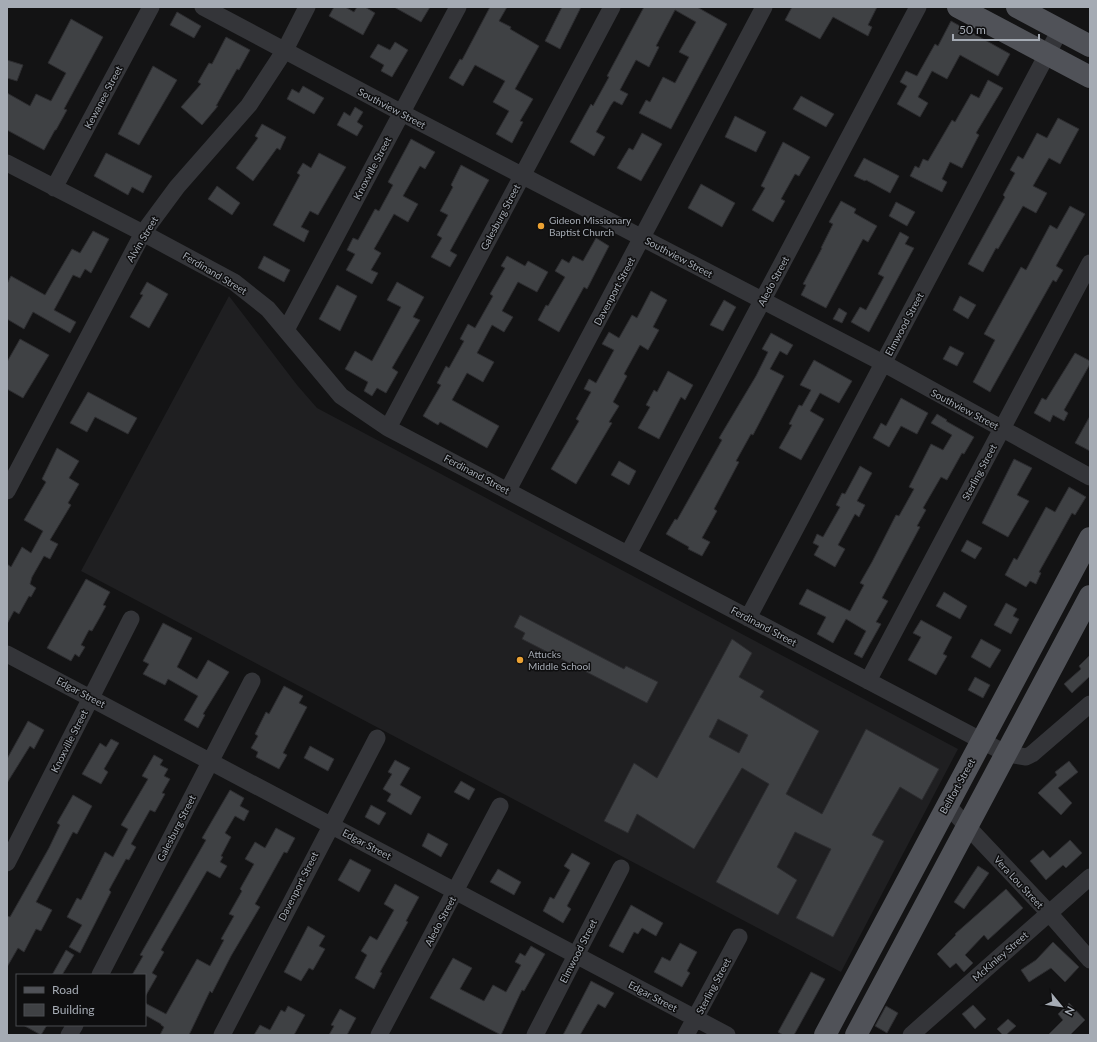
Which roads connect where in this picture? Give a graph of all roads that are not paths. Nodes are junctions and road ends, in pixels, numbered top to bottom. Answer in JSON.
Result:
{"nodes":[{"id":1,"x":151,"y":7,"type":"edge"},
{"id":2,"x":203,"y":7,"type":"edge"},
{"id":3,"x":307,"y":7,"type":"edge"},
{"id":4,"x":458,"y":7,"type":"edge"},
{"id":5,"x":612,"y":7,"type":"edge"},
{"id":6,"x":764,"y":7,"type":"edge"},
{"id":7,"x":918,"y":7,"type":"edge"},
{"id":8,"x":958,"y":7,"type":"edge"},
{"id":9,"x":1017,"y":7,"type":"edge"},
{"id":10,"x":1060,"y":30,"type":"junction"},
{"id":11,"x":1090,"y":46,"type":"edge"},
{"id":12,"x":285,"y":50,"type":"junction"},
{"id":13,"x":1046,"y":54,"type":"junction"},
{"id":14,"x":1090,"y":77,"type":"edge"},
{"id":15,"x":402,"y":113,"type":"junction"},
{"id":16,"x":7,"y":163,"type":"edge"},
{"id":17,"x":522,"y":176,"type":"junction"},
{"id":18,"x":54,"y":188,"type":"junction"},
{"id":19,"x":143,"y":233,"type":"junction"},
{"id":20,"x":642,"y":238,"type":"junction"},
{"id":21,"x":1090,"y":263,"type":"edge"},
{"id":22,"x":763,"y":301,"type":"junction"},
{"id":23,"x":286,"y":330,"type":"junction"},
{"id":24,"x":883,"y":363,"type":"junction"},
{"id":25,"x":388,"y":428,"type":"junction"},
{"id":26,"x":1002,"y":429,"type":"junction"},
{"id":27,"x":1090,"y":477,"type":"edge"},
{"id":28,"x":508,"y":490,"type":"junction"},
{"id":29,"x":7,"y":491,"type":"edge"},
{"id":30,"x":1090,"y":538,"type":"edge"},
{"id":31,"x":628,"y":554,"type":"junction"},
{"id":32,"x":1090,"y":596,"type":"edge"},
{"id":33,"x":1048,"y":617,"type":"junction"},
{"id":34,"x":748,"y":618,"type":"junction"},
{"id":35,"x":131,"y":619,"type":"dead end"},
{"id":36,"x":1072,"y":630,"type":"junction"},
{"id":37,"x":7,"y":654,"type":"edge"},
{"id":38,"x":252,"y":681,"type":"dead end"},
{"id":39,"x":868,"y":681,"type":"junction"},
{"id":40,"x":92,"y":698,"type":"junction"},
{"id":41,"x":1090,"y":704,"type":"edge"},
{"id":42,"x":377,"y":738,"type":"dead end"},
{"id":43,"x":982,"y":741,"type":"junction"},
{"id":44,"x":1007,"y":754,"type":"junction"},
{"id":45,"x":210,"y":761,"type":"junction"},
{"id":46,"x":947,"y":805,"type":"junction"},
{"id":47,"x":500,"y":806,"type":"dead end"},
{"id":48,"x":330,"y":825,"type":"junction"},
{"id":49,"x":967,"y":827,"type":"junction"},
{"id":50,"x":7,"y":863,"type":"edge"},
{"id":51,"x":621,"y":868,"type":"dead end"},
{"id":52,"x":1090,"y":877,"type":"edge"},
{"id":53,"x":456,"y":892,"type":"junction"},
{"id":54,"x":1049,"y":913,"type":"junction"},
{"id":55,"x":739,"y":937,"type":"dead end"},
{"id":56,"x":871,"y":946,"type":"junction"},
{"id":57,"x":576,"y":954,"type":"junction"},
{"id":58,"x":896,"y":959,"type":"junction"},
{"id":59,"x":1090,"y":960,"type":"edge"},
{"id":60,"x":101,"y":974,"type":"edge"},
{"id":61,"x":695,"y":1019,"type":"junction"},
{"id":62,"x":74,"y":1026,"type":"edge"},
{"id":63,"x":69,"y":1035,"type":"edge"},
{"id":64,"x":222,"y":1035,"type":"edge"},
{"id":65,"x":379,"y":1035,"type":"edge"},
{"id":66,"x":535,"y":1035,"type":"edge"},
{"id":67,"x":686,"y":1035,"type":"edge"},
{"id":68,"x":727,"y":1035,"type":"edge"},
{"id":69,"x":824,"y":1035,"type":"edge"},
{"id":70,"x":856,"y":1035,"type":"edge"},
{"id":71,"x":911,"y":1035,"type":"edge"}],
"edges":[{"from":1,"to":18,"type":"street","name":"Kewanee Street"},
{"from":2,"to":12,"type":"street","name":"Southview Street"},
{"from":3,"to":12,"type":"street","name":"Alvin Street"},
{"from":4,"to":15,"type":"street","name":"Knoxville Street"},
{"from":5,"to":17,"type":"street","name":"Galesburg Street"},
{"from":6,"to":20,"type":"street","name":"Davenport Street"},
{"from":7,"to":22,"type":"street","name":"Aledo Street"},
{"from":8,"to":13,"type":"main road"},
{"from":9,"to":10,"type":"main road"},
{"from":10,"to":11,"type":"main road"},
{"from":10,"to":13,"type":"street","name":"Elmwood Street"},
{"from":12,"to":15,"type":"street","name":"Southview Street"},
{"from":12,"to":19,"type":"street","name":"Alvin Street"},
{"from":13,"to":14,"type":"main road"},
{"from":13,"to":24,"type":"street","name":"Elmwood Street"},
{"from":15,"to":17,"type":"street","name":"Southview Street"},
{"from":15,"to":23,"type":"street","name":"Knoxville Street"},
{"from":16,"to":18,"type":"street","name":"Ferdinand Street"},
{"from":17,"to":20,"type":"street","name":"Southview Street"},
{"from":17,"to":25,"type":"street","name":"Galesburg Street"},
{"from":18,"to":19,"type":"street","name":"Ferdinand Street"},
{"from":19,"to":23,"type":"street","name":"Ferdinand Street"},
{"from":19,"to":29,"type":"street","name":"Alvin Street"},
{"from":20,"to":22,"type":"street","name":"Southview Street"},
{"from":20,"to":28,"type":"street","name":"Davenport Street"},
{"from":21,"to":26,"type":"street","name":"Sterling Street"},
{"from":22,"to":24,"type":"street","name":"Southview Street"},
{"from":22,"to":31,"type":"street","name":"Aledo Street"},
{"from":23,"to":25,"type":"street","name":"Ferdinand Street"},
{"from":24,"to":26,"type":"street","name":"Southview Street"},
{"from":24,"to":34,"type":"street","name":"Elmwood Street"},
{"from":25,"to":28,"type":"street","name":"Ferdinand Street"},
{"from":26,"to":27,"type":"street","name":"Southview Street"},
{"from":26,"to":39,"type":"street","name":"Sterling Street"},
{"from":28,"to":31,"type":"street","name":"Ferdinand Street"},
{"from":30,"to":33,"type":"main road","name":"Bellfort Street"},
{"from":31,"to":34,"type":"street","name":"Ferdinand Street"},
{"from":32,"to":36,"type":"main road"},
{"from":33,"to":36,"type":"main road"},
{"from":33,"to":43,"type":"main road","name":"Bellfort Street"},
{"from":34,"to":39,"type":"street","name":"Ferdinand Street"},
{"from":35,"to":40,"type":"street","name":"Knoxville Street"},
{"from":36,"to":44,"type":"main road"},
{"from":37,"to":40,"type":"street","name":"Edgar Street"},
{"from":38,"to":45,"type":"street","name":"Galesburg Street"},
{"from":39,"to":43,"type":"street","name":"Ferdinand Street"},
{"from":40,"to":45,"type":"street","name":"Edgar Street"},
{"from":40,"to":50,"type":"street","name":"Knoxville Street"},
{"from":41,"to":44,"type":"street","name":"Ferdinand Street"},
{"from":42,"to":48,"type":"street","name":"Davenport Street"},
{"from":43,"to":44,"type":"street","name":"Ferdinand Street"},
{"from":43,"to":46,"type":"main road","name":"Bellfort Street"},
{"from":44,"to":49,"type":"main road"},
{"from":45,"to":48,"type":"street","name":"Edgar Street"},
{"from":45,"to":60,"type":"street","name":"Galesburg Street"},
{"from":46,"to":49,"type":"street","name":"Vera Lou Street"},
{"from":46,"to":56,"type":"main road","name":"Bellfort Street"},
{"from":47,"to":53,"type":"street","name":"Aledo Street"},
{"from":48,"to":53,"type":"street","name":"Edgar Street"},
{"from":48,"to":64,"type":"street","name":"Davenport Street"},
{"from":49,"to":54,"type":"street","name":"Vera Lou Street"},
{"from":49,"to":58,"type":"main road"},
{"from":51,"to":57,"type":"street","name":"Elmwood Street"},
{"from":52,"to":54,"type":"street","name":"McKinley Street"},
{"from":53,"to":57,"type":"street","name":"Edgar Street"},
{"from":53,"to":65,"type":"street","name":"Aledo Street"},
{"from":54,"to":59,"type":"street","name":"Vera Lou Street"},
{"from":54,"to":71,"type":"street","name":"McKinley Street"},
{"from":55,"to":61,"type":"street","name":"Sterling Street"},
{"from":56,"to":58,"type":"main road"},
{"from":56,"to":69,"type":"main road","name":"Bellfort Street"},
{"from":57,"to":61,"type":"street","name":"Edgar Street"},
{"from":57,"to":66,"type":"street","name":"Elmwood Street"},
{"from":58,"to":70,"type":"main road"},
{"from":61,"to":67,"type":"street","name":"Sterling Street"},
{"from":61,"to":68,"type":"street","name":"Edgar Street"},
{"from":62,"to":63,"type":"street"}]}
